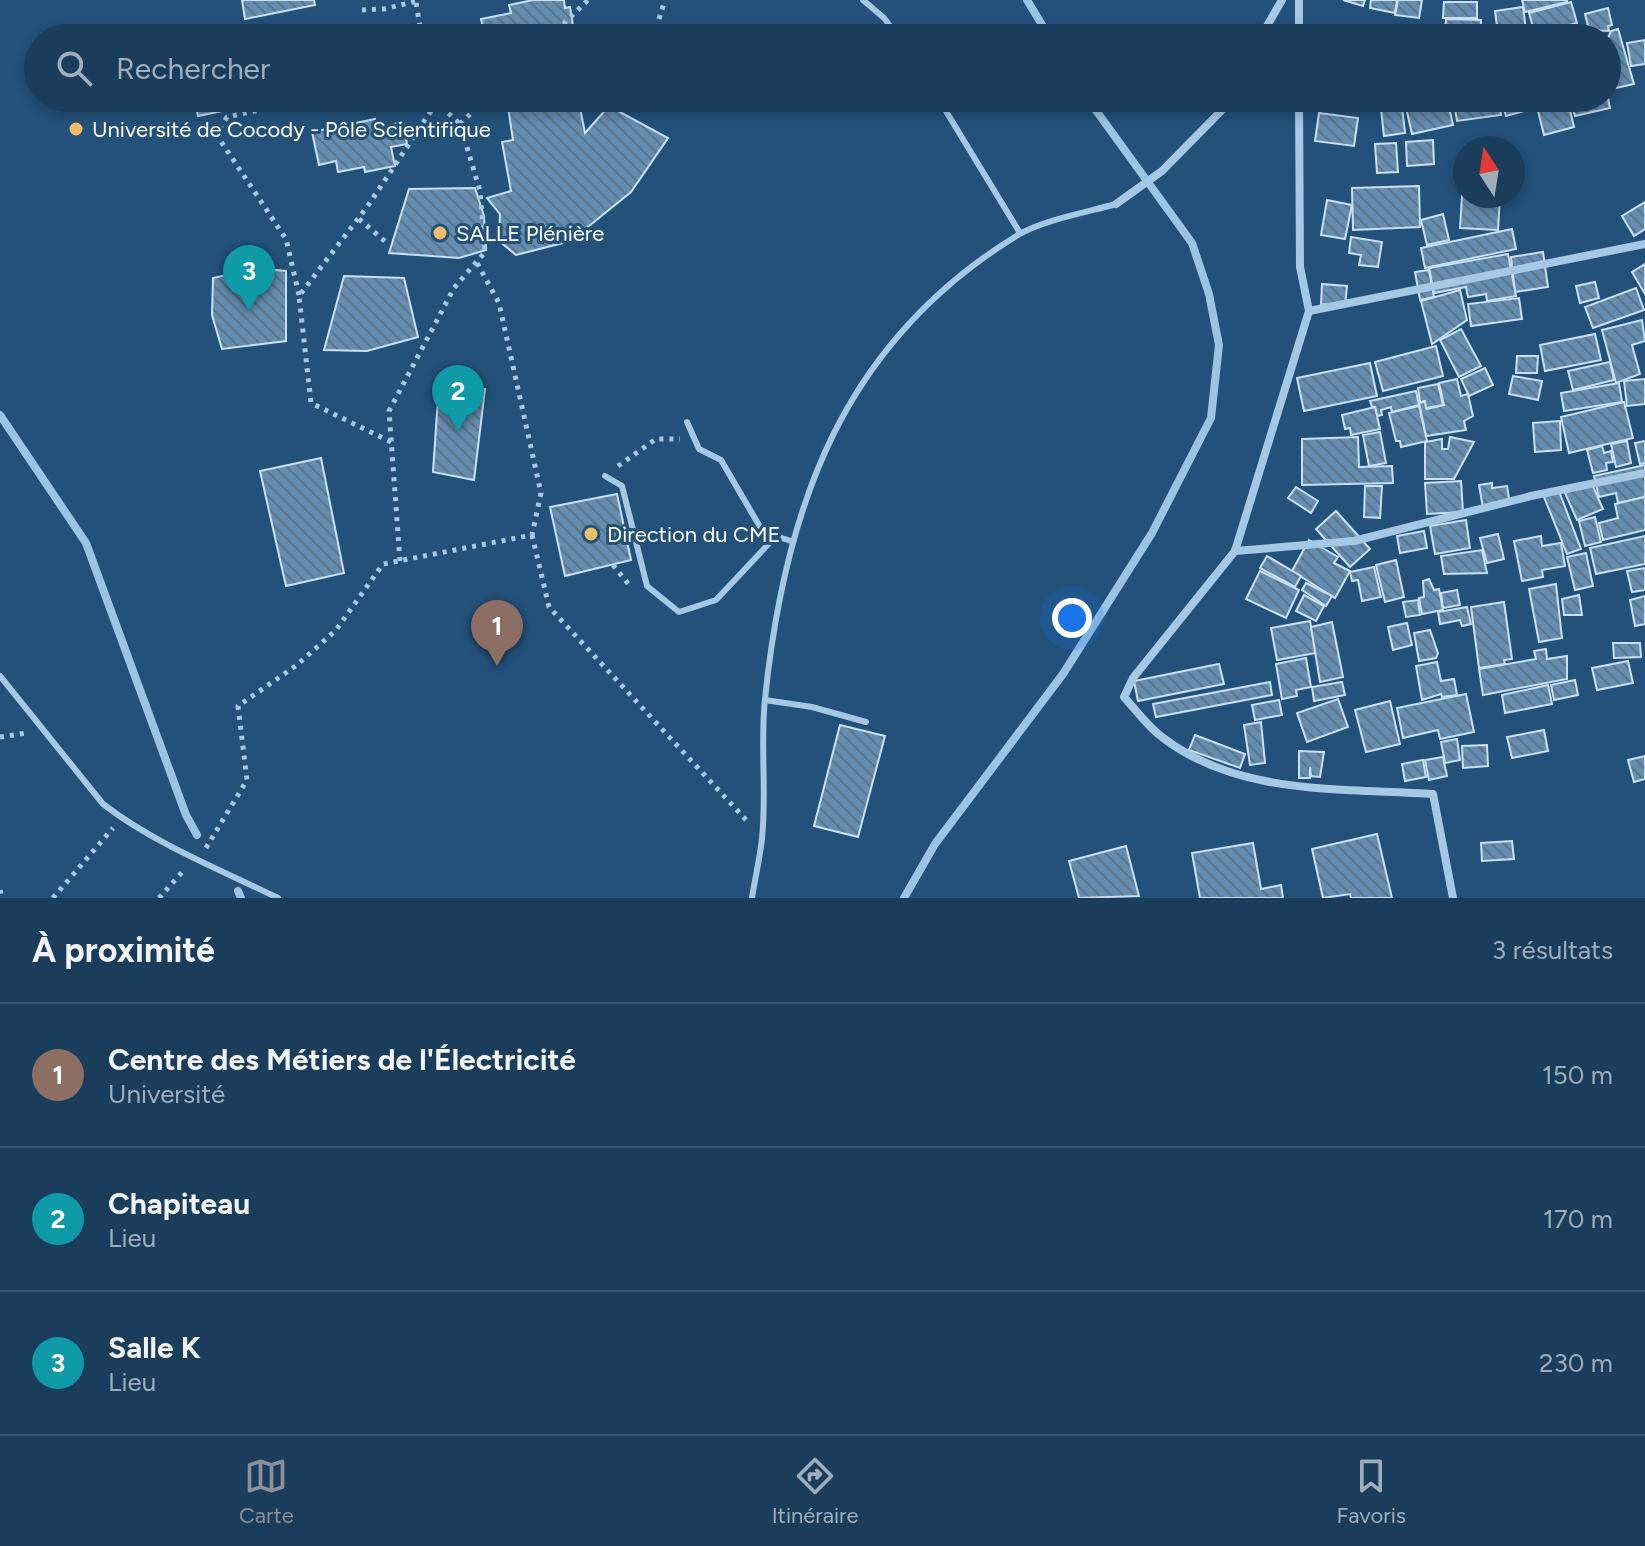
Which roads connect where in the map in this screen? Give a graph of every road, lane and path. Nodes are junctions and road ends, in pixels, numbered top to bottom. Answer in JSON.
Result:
{"nodes":[{"id":1,"x":588,"y":0,"type":"edge"},
{"id":2,"x":665,"y":0,"type":"edge"},
{"id":3,"x":863,"y":0,"type":"edge"},
{"id":4,"x":1282,"y":0,"type":"edge"},
{"id":5,"x":1299,"y":0,"type":"edge"},
{"id":6,"x":417,"y":1,"type":"edge"},
{"id":7,"x":362,"y":10,"type":"dead end"},
{"id":8,"x":420,"y":24,"type":"edge"},
{"id":9,"x":563,"y":24,"type":"edge"},
{"id":10,"x":657,"y":24,"type":"edge"},
{"id":11,"x":888,"y":24,"type":"edge"},
{"id":12,"x":1268,"y":24,"type":"edge"},
{"id":13,"x":1299,"y":24,"type":"edge"},
{"id":14,"x":250,"y":112,"type":"edge"},
{"id":15,"x":430,"y":112,"type":"edge"},
{"id":16,"x":447,"y":112,"type":"edge"},
{"id":17,"x":472,"y":112,"type":"edge"},
{"id":18,"x":947,"y":112,"type":"edge"},
{"id":19,"x":1220,"y":112,"type":"edge"},
{"id":20,"x":1299,"y":112,"type":"edge"},
{"id":21,"x":460,"y":124,"type":"junction"},
{"id":22,"x":1116,"y":204,"type":"joint"},
{"id":23,"x":359,"y":219,"type":"junction"},
{"id":24,"x":1020,"y":233,"type":"junction"},
{"id":25,"x":387,"y":243,"type":"dead end"},
{"id":26,"x":1645,"y":244,"type":"edge"},
{"id":27,"x":476,"y":261,"type":"junction"},
{"id":28,"x":299,"y":296,"type":"junction"},
{"id":29,"x":1309,"y":311,"type":"junction"},
{"id":30,"x":687,"y":422,"type":"dead end"},
{"id":31,"x":695,"y":439,"type":"junction"},
{"id":32,"x":392,"y":442,"type":"junction"},
{"id":33,"x":1645,"y":473,"type":"edge"},
{"id":34,"x":605,"y":476,"type":"joint"},
{"id":35,"x":532,"y":535,"type":"junction"},
{"id":36,"x":776,"y":536,"type":"junction"},
{"id":37,"x":791,"y":541,"type":"junction"},
{"id":38,"x":1235,"y":551,"type":"junction"},
{"id":39,"x":400,"y":561,"type":"junction"},
{"id":40,"x":0,"y":676,"type":"edge"},
{"id":41,"x":765,"y":700,"type":"junction"},
{"id":42,"x":866,"y":722,"type":"dead end"},
{"id":43,"x":44,"y":731,"type":"junction"},
{"id":44,"x":0,"y":737,"type":"edge"},
{"id":45,"x":121,"y":818,"type":"junction"},
{"id":46,"x":762,"y":837,"type":"junction"},
{"id":47,"x":198,"y":860,"type":"junction"},
{"id":48,"x":0,"y":890,"type":"edge"},
{"id":49,"x":2,"y":898,"type":"edge"},
{"id":50,"x":53,"y":898,"type":"edge"},
{"id":51,"x":159,"y":898,"type":"edge"},
{"id":52,"x":278,"y":898,"type":"edge"},
{"id":53,"x":752,"y":898,"type":"edge"},
{"id":54,"x":1453,"y":898,"type":"edge"}],
"edges":[{"from":1,"to":9,"type":"path"},
{"from":2,"to":10,"type":"path"},
{"from":3,"to":11,"type":"lane"},
{"from":4,"to":12,"type":"street"},
{"from":5,"to":13,"type":"street"},
{"from":6,"to":7,"type":"path"},
{"from":6,"to":8,"type":"path"},
{"from":14,"to":28,"type":"path"},
{"from":15,"to":23,"type":"path"},
{"from":16,"to":21,"type":"path"},
{"from":17,"to":21,"type":"path"},
{"from":18,"to":24,"type":"lane"},
{"from":19,"to":22,"type":"street"},
{"from":20,"to":29,"type":"street"},
{"from":21,"to":27,"type":"path"},
{"from":22,"to":24,"type":"lane"},
{"from":23,"to":25,"type":"path"},
{"from":23,"to":28,"type":"path"},
{"from":24,"to":37,"type":"lane"},
{"from":26,"to":29,"type":"street"},
{"from":27,"to":32,"type":"path"},
{"from":27,"to":35,"type":"path"},
{"from":28,"to":32,"type":"path"},
{"from":29,"to":38,"type":"street"},
{"from":30,"to":31,"type":"lane"},
{"from":31,"to":34,"type":"path"},
{"from":31,"to":36,"type":"lane"},
{"from":32,"to":39,"type":"path"},
{"from":33,"to":38,"type":"street"},
{"from":34,"to":36,"type":"lane"},
{"from":35,"to":39,"type":"path"},
{"from":35,"to":46,"type":"path"},
{"from":36,"to":37,"type":"lane"},
{"from":37,"to":41,"type":"lane"},
{"from":38,"to":54,"type":"street"},
{"from":39,"to":47,"type":"path"},
{"from":40,"to":43,"type":"lane"},
{"from":41,"to":42,"type":"lane"},
{"from":41,"to":46,"type":"lane"},
{"from":43,"to":44,"type":"path"},
{"from":43,"to":45,"type":"lane"},
{"from":45,"to":47,"type":"lane"},
{"from":45,"to":50,"type":"path"},
{"from":46,"to":53,"type":"lane"},
{"from":47,"to":51,"type":"path"},
{"from":47,"to":52,"type":"lane"},
{"from":48,"to":49,"type":"path"}]}
